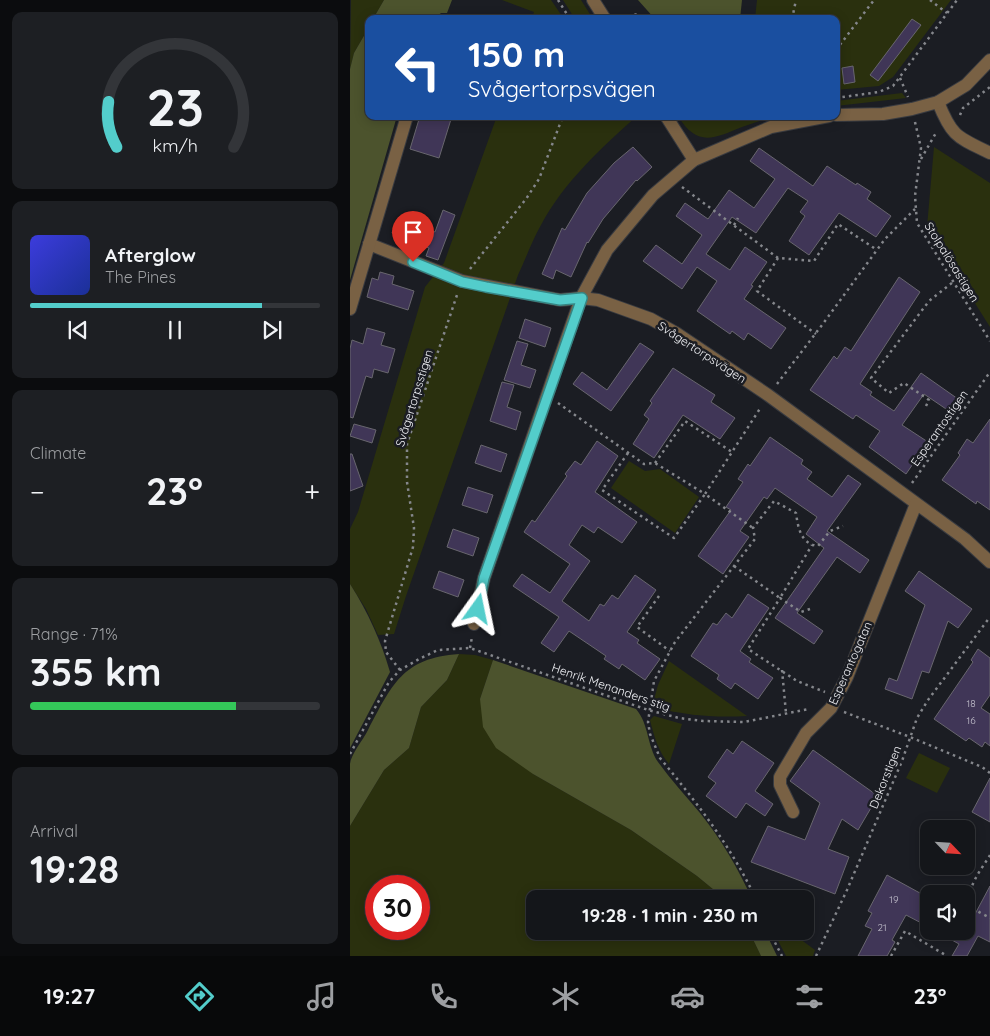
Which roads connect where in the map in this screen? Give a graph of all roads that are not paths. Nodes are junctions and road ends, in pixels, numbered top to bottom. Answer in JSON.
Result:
{"nodes":[{"id":1,"x":593,"y":0,"type":"edge"},
{"id":2,"x":602,"y":15,"type":"edge"},
{"id":3,"x":990,"y":60,"type":"edge"},
{"id":4,"x":938,"y":102,"type":"junction"},
{"id":5,"x":840,"y":116,"type":"edge"},
{"id":6,"x":406,"y":120,"type":"edge"},
{"id":7,"x":669,"y":120,"type":"edge"},
{"id":8,"x":809,"y":120,"type":"edge"},
{"id":9,"x":988,"y":149,"type":"edge"},
{"id":10,"x":694,"y":160,"type":"junction"},
{"id":11,"x":368,"y":244,"type":"junction"},
{"id":12,"x":582,"y":298,"type":"junction"},
{"id":13,"x":350,"y":309,"type":"edge"},
{"id":14,"x":916,"y":504,"type":"junction"},
{"id":15,"x":990,"y":562,"type":"edge"},
{"id":16,"x":474,"y":624,"type":"dead end"},
{"id":17,"x":793,"y":812,"type":"dead end"}],
"edges":[{"from":1,"to":2,"type":"street"},
{"from":3,"to":4,"type":"street"},
{"from":4,"to":5,"type":"street"},
{"from":4,"to":9,"type":"street"},
{"from":6,"to":11,"type":"street"},
{"from":7,"to":10,"type":"street"},
{"from":8,"to":10,"type":"street"},
{"from":10,"to":12,"type":"street"},
{"from":11,"to":12,"type":"street","name":"Svågertorpsvägen"},
{"from":11,"to":13,"type":"street"},
{"from":12,"to":14,"type":"street","name":"Svågertorpsvägen"},
{"from":12,"to":16,"type":"street"},
{"from":14,"to":15,"type":"street","name":"Svågertorpsvägen"},
{"from":14,"to":17,"type":"street","name":"Esperantogatan"}]}
